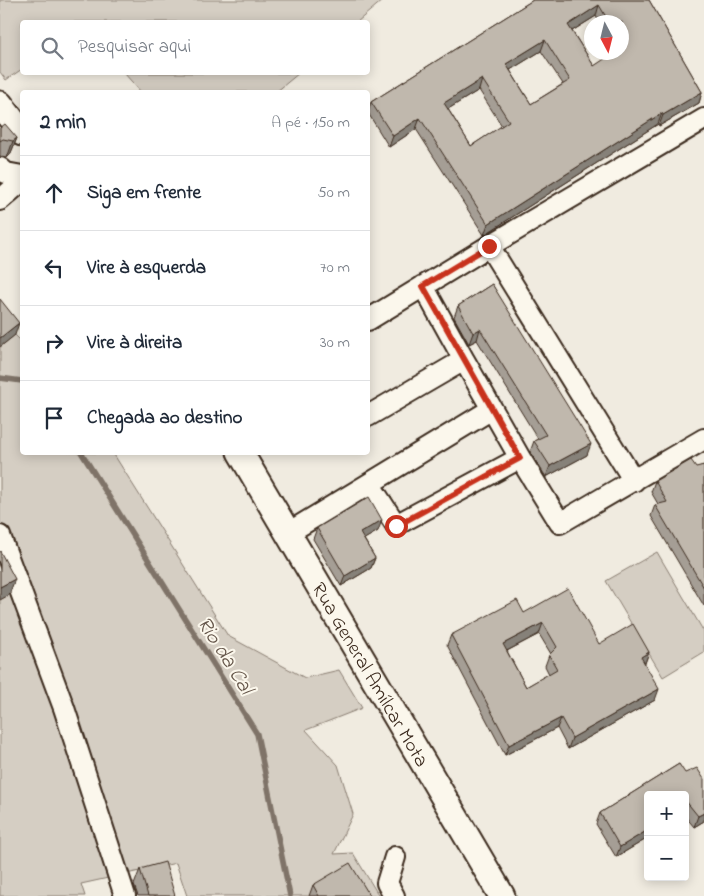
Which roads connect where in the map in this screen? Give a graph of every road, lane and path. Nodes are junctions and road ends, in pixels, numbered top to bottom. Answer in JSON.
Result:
{"nodes":[{"id":1,"x":0,"y":104,"type":"edge"},
{"id":2,"x":704,"y":119,"type":"edge"},
{"id":3,"x":20,"y":130,"type":"edge"},
{"id":4,"x":0,"y":168,"type":"edge"},
{"id":5,"x":20,"y":176,"type":"edge"},
{"id":6,"x":20,"y":183,"type":"edge"},
{"id":7,"x":0,"y":200,"type":"edge"},
{"id":8,"x":489,"y":246,"type":"junction"},
{"id":9,"x":423,"y":286,"type":"junction"},
{"id":10,"x":370,"y":319,"type":"edge"},
{"id":11,"x":464,"y":360,"type":"junction"},
{"id":12,"x":492,"y":409,"type":"junction"},
{"id":13,"x":370,"y":415,"type":"edge"},
{"id":14,"x":704,"y":440,"type":"edge"},
{"id":15,"x":242,"y":455,"type":"edge"},
{"id":16,"x":520,"y":458,"type":"junction"},
{"id":17,"x":634,"y":481,"type":"junction"},
{"id":18,"x":370,"y":485,"type":"junction"},
{"id":19,"x":288,"y":533,"type":"junction"},
{"id":20,"x":0,"y":536,"type":"edge"},
{"id":21,"x":395,"y":857,"type":"dead end"},
{"id":22,"x":124,"y":896,"type":"edge"},
{"id":23,"x":394,"y":896,"type":"edge"},
{"id":24,"x":501,"y":896,"type":"edge"}],
"edges":[{"from":1,"to":3,"type":"main road"},
{"from":2,"to":8,"type":"street"},
{"from":4,"to":5,"type":"street"},
{"from":6,"to":7,"type":"street"},
{"from":8,"to":9,"type":"street"},
{"from":8,"to":17,"type":"street"},
{"from":9,"to":10,"type":"street"},
{"from":9,"to":11,"type":"street"},
{"from":11,"to":12,"type":"street"},
{"from":11,"to":13,"type":"street"},
{"from":12,"to":16,"type":"street"},
{"from":12,"to":18,"type":"street"},
{"from":14,"to":17,"type":"street"},
{"from":15,"to":19,"type":"main road","name":"Rua General Amílcar Mota"},
{"from":16,"to":17,"type":"street"},
{"from":16,"to":18,"type":"street"},
{"from":18,"to":19,"type":"street"},
{"from":19,"to":24,"type":"main road","name":"Rua General Amílcar Mota"},
{"from":20,"to":22,"type":"street"},
{"from":21,"to":23,"type":"street"}]}
